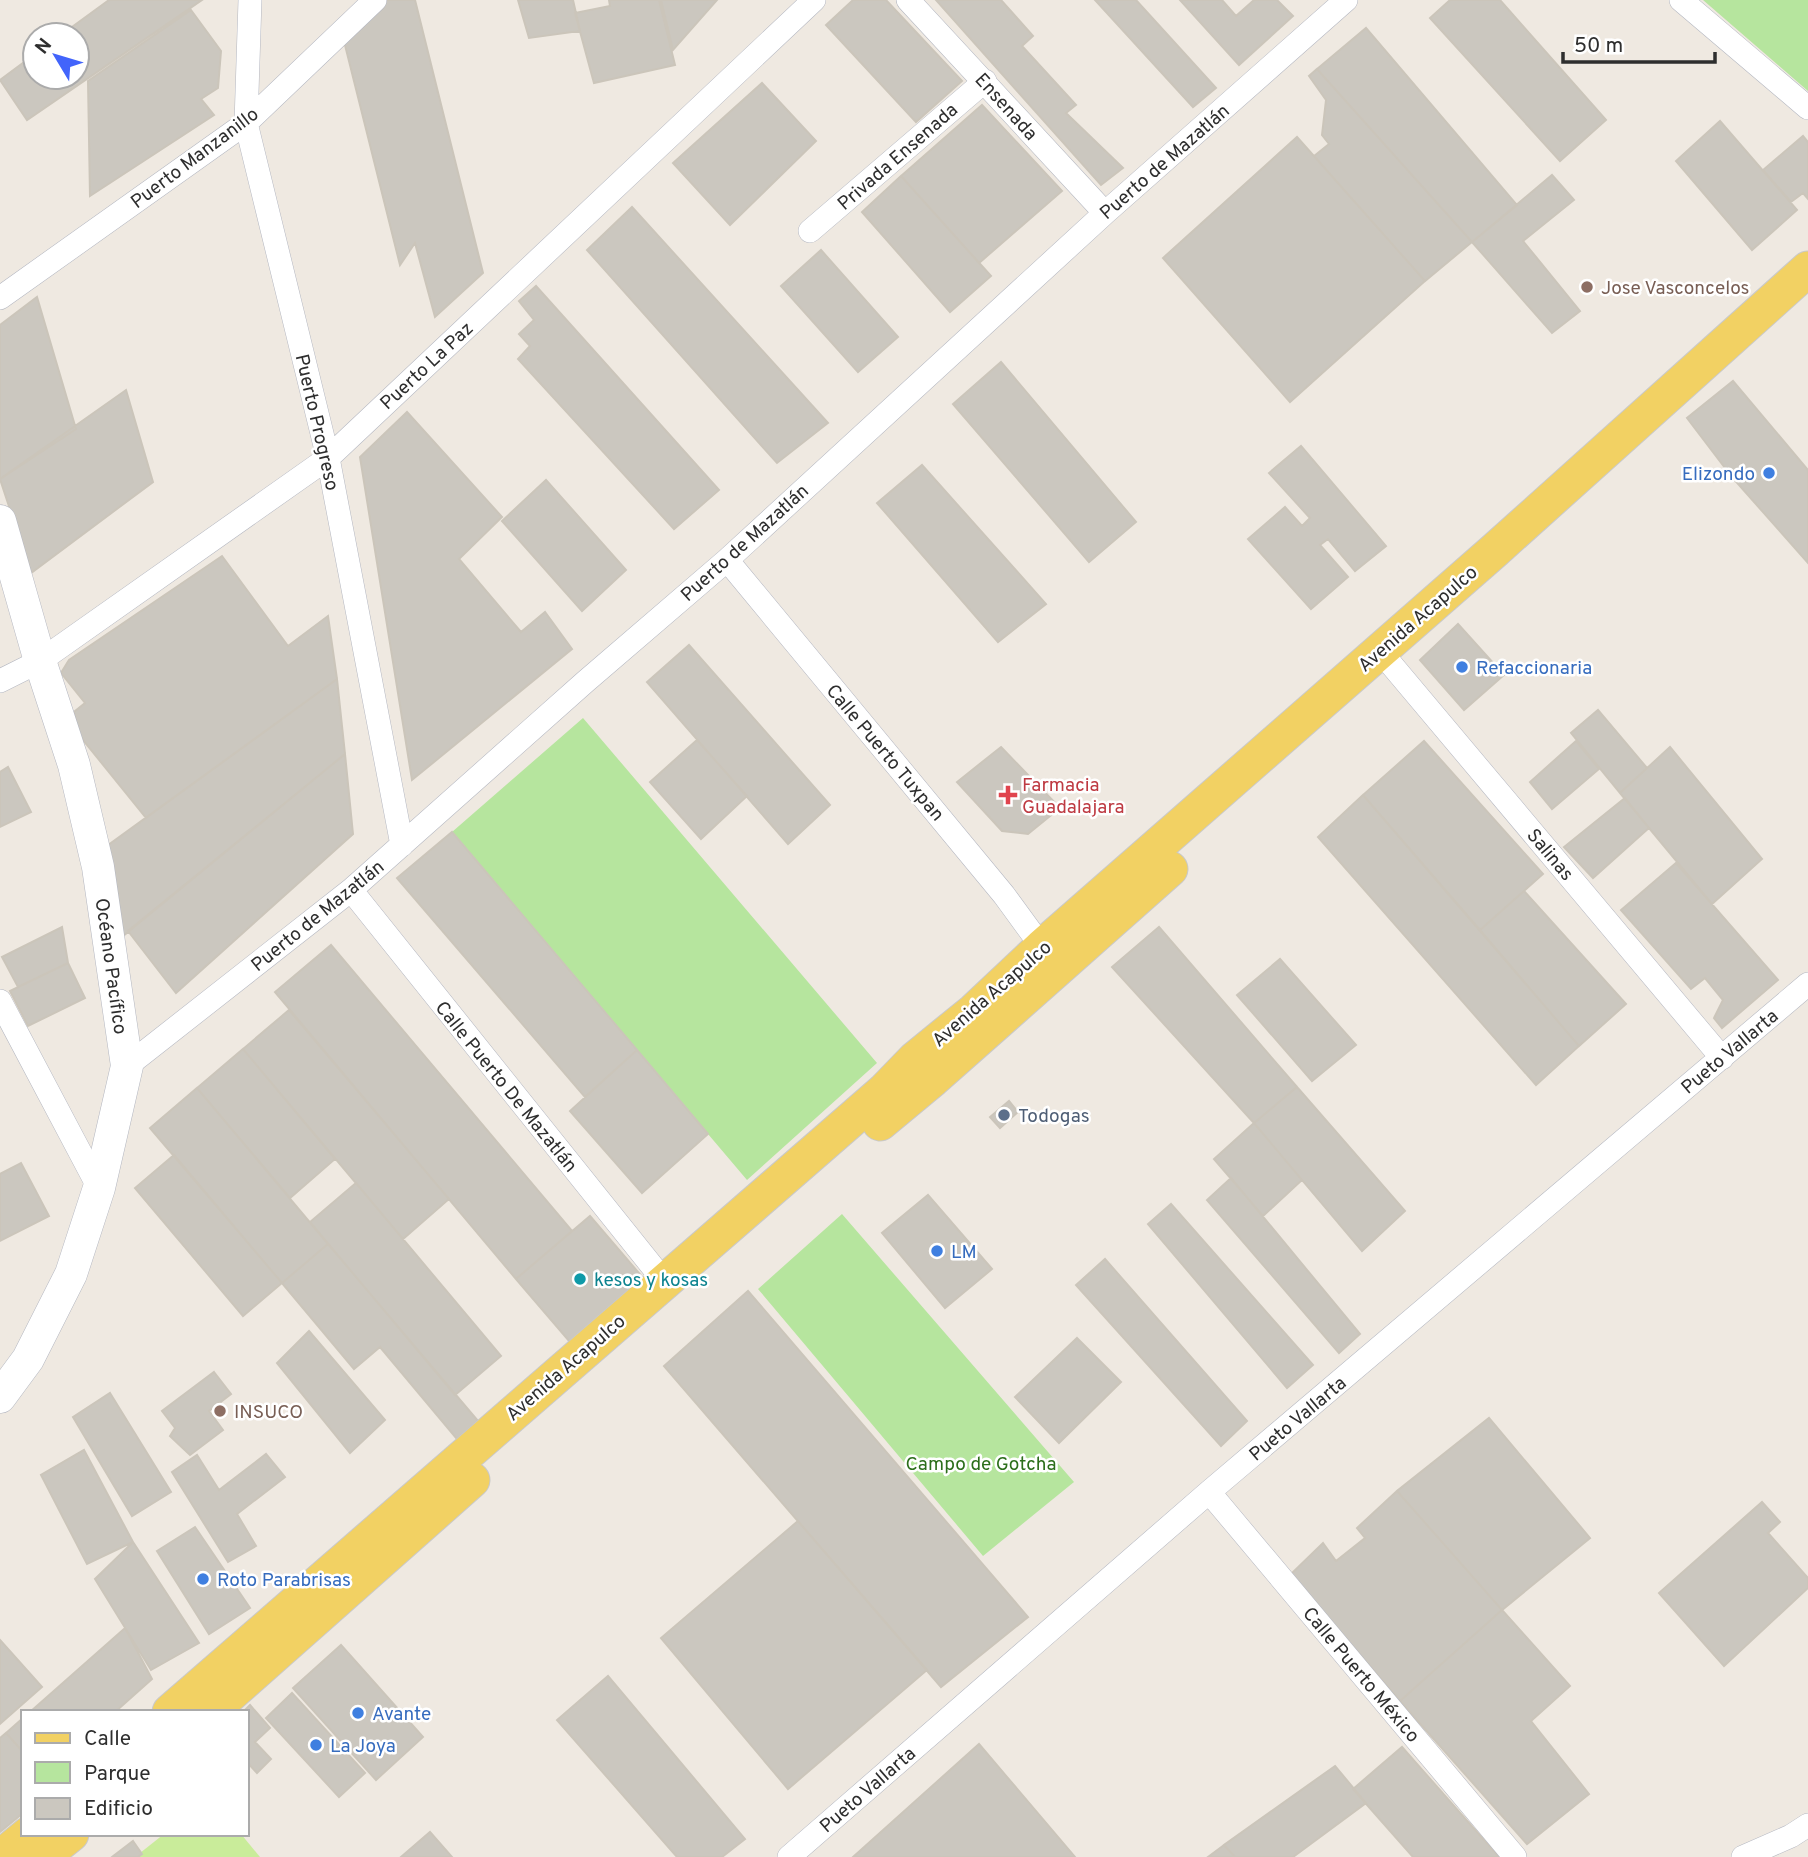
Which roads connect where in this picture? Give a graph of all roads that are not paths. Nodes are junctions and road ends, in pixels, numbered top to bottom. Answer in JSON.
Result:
{"nodes":[{"id":1,"x":250,"y":0,"type":"edge"},
{"id":2,"x":374,"y":0,"type":"edge"},
{"id":3,"x":814,"y":0,"type":"edge"},
{"id":4,"x":908,"y":0,"type":"edge"},
{"id":5,"x":1346,"y":0,"type":"edge"},
{"id":6,"x":1681,"y":0,"type":"edge"},
{"id":7,"x":985,"y":81,"type":"junction"},
{"id":8,"x":1808,"y":108,"type":"edge"},
{"id":9,"x":246,"y":123,"type":"junction"},
{"id":10,"x":1105,"y":213,"type":"junction"},
{"id":11,"x":810,"y":231,"type":"dead end"},
{"id":12,"x":1808,"y":269,"type":"edge"},
{"id":13,"x":0,"y":298,"type":"edge"},
{"id":14,"x":1808,"y":301,"type":"edge"},
{"id":15,"x":328,"y":458,"type":"junction"},
{"id":16,"x":0,"y":521,"type":"edge"},
{"id":17,"x":727,"y":560,"type":"junction"},
{"id":18,"x":1387,"y":660,"type":"junction"},
{"id":19,"x":40,"y":661,"type":"junction"},
{"id":20,"x":0,"y":681,"type":"edge"},
{"id":21,"x":402,"y":845,"type":"junction"},
{"id":22,"x":351,"y":890,"type":"junction"},
{"id":23,"x":1042,"y":947,"type":"junction"},
{"id":24,"x":1808,"y":984,"type":"edge"},
{"id":25,"x":0,"y":1002,"type":"edge"},
{"id":26,"x":1721,"y":1058,"type":"junction"},
{"id":27,"x":127,"y":1066,"type":"junction"},
{"id":28,"x":99,"y":1188,"type":"junction"},
{"id":29,"x":664,"y":1281,"type":"junction"},
{"id":30,"x":0,"y":1397,"type":"edge"},
{"id":31,"x":1209,"y":1492,"type":"junction"},
{"id":32,"x":172,"y":1710,"type":"edge"},
{"id":33,"x":212,"y":1710,"type":"edge"},
{"id":34,"x":1808,"y":1825,"type":"edge"},
{"id":35,"x":27,"y":1836,"type":"edge"},
{"id":36,"x":68,"y":1836,"type":"edge"},
{"id":37,"x":1,"y":1857,"type":"edge"},
{"id":38,"x":42,"y":1857,"type":"edge"},
{"id":39,"x":789,"y":1857,"type":"edge"},
{"id":40,"x":1515,"y":1857,"type":"edge"},
{"id":41,"x":1743,"y":1857,"type":"edge"}],
"edges":[{"from":1,"to":9,"type":"street","name":"Puerto Progreso"},
{"from":2,"to":9,"type":"street","name":"Puerto Manzanillo"},
{"from":3,"to":15,"type":"street","name":"Puerto La Paz"},
{"from":4,"to":7,"type":"street","name":"Ensenada"},
{"from":5,"to":10,"type":"street","name":"Puerto de Mazatlán"},
{"from":6,"to":8,"type":"street"},
{"from":7,"to":10,"type":"street","name":"Ensenada"},
{"from":7,"to":11,"type":"street","name":"Privada Ensenada"},
{"from":9,"to":13,"type":"street","name":"Puerto Manzanillo"},
{"from":9,"to":15,"type":"street","name":"Puerto Progreso"},
{"from":10,"to":17,"type":"street","name":"Puerto de Mazatlán"},
{"from":12,"to":18,"type":"main road","name":"Avenida Acapulco"},
{"from":14,"to":18,"type":"main road","name":"Avenida Acapulco"},
{"from":15,"to":19,"type":"street","name":"Puerto La Paz"},
{"from":15,"to":21,"type":"street","name":"Puerto Progreso"},
{"from":16,"to":19,"type":"street","name":"Océano Pacífico"},
{"from":17,"to":21,"type":"street","name":"Puerto de Mazatlán"},
{"from":17,"to":23,"type":"street","name":"Calle Puerto Tuxpan"},
{"from":18,"to":23,"type":"main road","name":"Avenida Acapulco"},
{"from":18,"to":26,"type":"street","name":"Salinas"},
{"from":18,"to":33,"type":"main road","name":"Avenida Acapulco"},
{"from":19,"to":20,"type":"street","name":"Puerto La Paz"},
{"from":19,"to":27,"type":"street","name":"Océano Pacífico"},
{"from":21,"to":22,"type":"street","name":"Puerto de Mazatlán"},
{"from":22,"to":27,"type":"street","name":"Puerto de Mazatlán"},
{"from":22,"to":29,"type":"street","name":"Calle Puerto De Mazatlán"},
{"from":23,"to":29,"type":"main road","name":"Avenida Acapulco"},
{"from":24,"to":26,"type":"street","name":"Pueto Vallarta"},
{"from":25,"to":28,"type":"street"},
{"from":26,"to":31,"type":"street","name":"Pueto Vallarta"},
{"from":27,"to":28,"type":"street","name":"Océano Pacífico"},
{"from":28,"to":30,"type":"street","name":"Océano Pacífico"},
{"from":29,"to":32,"type":"main road","name":"Avenida Acapulco"},
{"from":31,"to":39,"type":"street","name":"Pueto Vallarta"},
{"from":31,"to":40,"type":"street","name":"Calle Puerto México"},
{"from":34,"to":41,"type":"street"},
{"from":35,"to":37,"type":"main road"},
{"from":36,"to":38,"type":"main road"}]}
